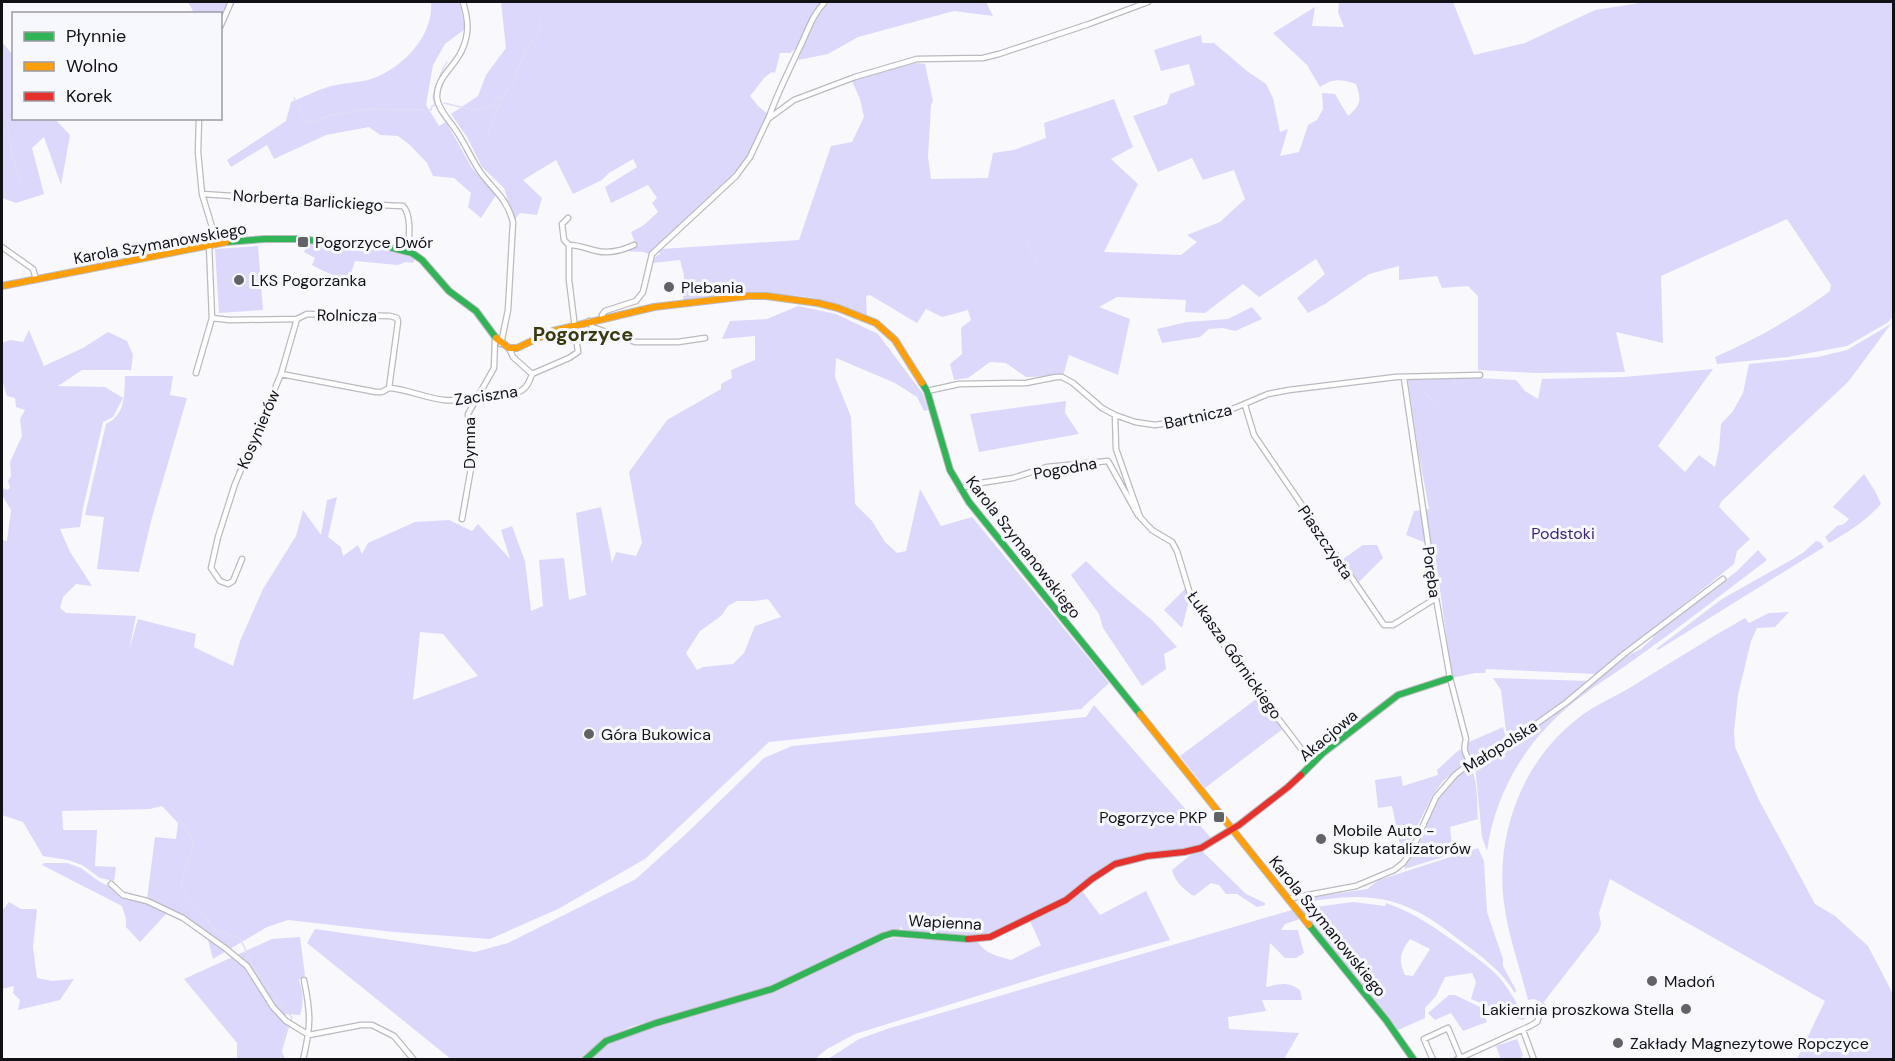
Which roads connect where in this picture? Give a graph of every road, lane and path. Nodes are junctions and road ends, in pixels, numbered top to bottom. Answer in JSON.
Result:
{"nodes":[{"id":1,"x":231,"y":2,"type":"edge"},
{"id":2,"x":463,"y":2,"type":"edge"},
{"id":3,"x":825,"y":2,"type":"edge"},
{"id":4,"x":1148,"y":2,"type":"edge"},
{"id":5,"x":222,"y":22,"type":"edge"},
{"id":6,"x":768,"y":119,"type":"junction"},
{"id":7,"x":199,"y":120,"type":"edge"},
{"id":8,"x":202,"y":194,"type":"junction"},
{"id":9,"x":568,"y":218,"type":"dead end"},
{"id":10,"x":213,"y":244,"type":"junction"},
{"id":11,"x":569,"y":245,"type":"junction"},
{"id":12,"x":634,"y":245,"type":"dead end"},
{"id":13,"x":2,"y":247,"type":"edge"},
{"id":14,"x":408,"y":251,"type":"junction"},
{"id":15,"x":36,"y":279,"type":"junction"},
{"id":16,"x":2,"y":286,"type":"edge"},
{"id":17,"x":212,"y":318,"type":"junction"},
{"id":18,"x":603,"y":318,"type":"junction"},
{"id":19,"x":297,"y":319,"type":"junction"},
{"id":20,"x":590,"y":321,"type":"junction"},
{"id":21,"x":575,"y":325,"type":"junction"},
{"id":22,"x":495,"y":338,"type":"junction"},
{"id":23,"x":705,"y":338,"type":"dead end"},
{"id":24,"x":501,"y":344,"type":"junction"},
{"id":25,"x":509,"y":348,"type":"junction"},
{"id":26,"x":196,"y":373,"type":"dead end"},
{"id":27,"x":532,"y":374,"type":"junction"},
{"id":28,"x":281,"y":375,"type":"junction"},
{"id":29,"x":1480,"y":375,"type":"dead end"},
{"id":30,"x":1404,"y":378,"type":"junction"},
{"id":31,"x":389,"y":388,"type":"junction"},
{"id":32,"x":927,"y":391,"type":"junction"},
{"id":33,"x":477,"y":397,"type":"junction"},
{"id":34,"x":1245,"y":405,"type":"junction"},
{"id":35,"x":1115,"y":415,"type":"junction"},
{"id":36,"x":960,"y":489,"type":"junction"},
{"id":37,"x":1140,"y":517,"type":"junction"},
{"id":38,"x":462,"y":519,"type":"dead end"},
{"id":39,"x":242,"y":559,"type":"dead end"},
{"id":40,"x":1723,"y":579,"type":"dead end"},
{"id":41,"x":1436,"y":598,"type":"junction"},
{"id":42,"x":1450,"y":678,"type":"junction"},
{"id":43,"x":1312,"y":763,"type":"junction"},
{"id":44,"x":1470,"y":763,"type":"junction"},
{"id":45,"x":1232,"y":828,"type":"junction"},
{"id":46,"x":111,"y":884,"type":"dead end"},
{"id":47,"x":1290,"y":900,"type":"junction"},
{"id":48,"x":304,"y":980,"type":"dead end"},
{"id":49,"x":1543,"y":1007,"type":"dead end"},
{"id":50,"x":1523,"y":1030,"type":"junction"},
{"id":51,"x":309,"y":1035,"type":"junction"},
{"id":52,"x":1458,"y":1058,"type":"edge"},
{"id":53,"x":303,"y":1059,"type":"edge"},
{"id":54,"x":414,"y":1059,"type":"edge"},
{"id":55,"x":585,"y":1059,"type":"edge"},
{"id":56,"x":1414,"y":1059,"type":"edge"},
{"id":57,"x":1433,"y":1059,"type":"edge"},
{"id":58,"x":1534,"y":1059,"type":"edge"}],
"edges":[{"from":1,"to":5,"type":"street"},
{"from":2,"to":24,"type":"street"},
{"from":3,"to":6,"type":"street"},
{"from":4,"to":6,"type":"street"},
{"from":6,"to":18,"type":"street"},
{"from":7,"to":8,"type":"street"},
{"from":8,"to":10,"type":"street"},
{"from":8,"to":14,"type":"street","name":"Norberta Barlickiego"},
{"from":9,"to":11,"type":"street"},
{"from":10,"to":14,"type":"street","name":"Karola Szymanowskiego"},
{"from":10,"to":15,"type":"street","name":"Karola Szymanowskiego"},
{"from":10,"to":17,"type":"street"},
{"from":11,"to":12,"type":"street"},
{"from":11,"to":21,"type":"street"},
{"from":13,"to":15,"type":"street"},
{"from":14,"to":22,"type":"street","name":"Karola Szymanowskiego"},
{"from":15,"to":16,"type":"street","name":"Karola Szymanowskiego"},
{"from":17,"to":19,"type":"street"},
{"from":17,"to":26,"type":"street"},
{"from":18,"to":20,"type":"street","name":"Karola Szymanowskiego"},
{"from":18,"to":32,"type":"street","name":"Karola Szymanowskiego"},
{"from":19,"to":28,"type":"street","name":"Kosynierów"},
{"from":19,"to":31,"type":"street","name":"Rolnicza"},
{"from":20,"to":21,"type":"street","name":"Karola Szymanowskiego"},
{"from":20,"to":23,"type":"street"},
{"from":21,"to":25,"type":"street","name":"Karola Szymanowskiego"},
{"from":21,"to":27,"type":"street","name":"Zaciszna"},
{"from":22,"to":24,"type":"street","name":"Karola Szymanowskiego"},
{"from":22,"to":33,"type":"street","name":"Dymna"},
{"from":24,"to":25,"type":"street","name":"Karola Szymanowskiego"},
{"from":25,"to":27,"type":"street"},
{"from":27,"to":33,"type":"street","name":"Zaciszna"},
{"from":28,"to":31,"type":"street"},
{"from":28,"to":39,"type":"street","name":"Kosynierów"},
{"from":29,"to":30,"type":"street","name":"Bartnicza"},
{"from":30,"to":34,"type":"street","name":"Bartnicza"},
{"from":30,"to":41,"type":"street","name":"Poręba"},
{"from":31,"to":33,"type":"street","name":"Zaciszna"},
{"from":32,"to":35,"type":"street","name":"Bartnicza"},
{"from":32,"to":36,"type":"street","name":"Karola Szymanowskiego"},
{"from":33,"to":38,"type":"street","name":"Dymna"},
{"from":34,"to":35,"type":"street","name":"Bartnicza"},
{"from":34,"to":41,"type":"street","name":"Piaszczysta"},
{"from":35,"to":37,"type":"street","name":"Łukasza Górnickiego"},
{"from":36,"to":37,"type":"street","name":"Pogodna"},
{"from":36,"to":45,"type":"street","name":"Karola Szymanowskiego"},
{"from":37,"to":43,"type":"street","name":"Łukasza Górnickiego"},
{"from":40,"to":44,"type":"street","name":"Małopolska"},
{"from":41,"to":42,"type":"street","name":"Poręba"},
{"from":42,"to":43,"type":"street","name":"Akacjowa"},
{"from":42,"to":44,"type":"street","name":"Poręba"},
{"from":43,"to":45,"type":"street","name":"Akacjowa"},
{"from":44,"to":47,"type":"street","name":"Małopolska"},
{"from":45,"to":47,"type":"street","name":"Karola Szymanowskiego"},
{"from":45,"to":55,"type":"street","name":"Wapienna"},
{"from":46,"to":51,"type":"street"},
{"from":47,"to":56,"type":"street","name":"Karola Szymanowskiego"},
{"from":48,"to":51,"type":"street"},
{"from":49,"to":50,"type":"street"},
{"from":50,"to":52,"type":"street"},
{"from":50,"to":58,"type":"street"},
{"from":51,"to":53,"type":"street"},
{"from":51,"to":54,"type":"street"},
{"from":52,"to":57,"type":"street"}]}
